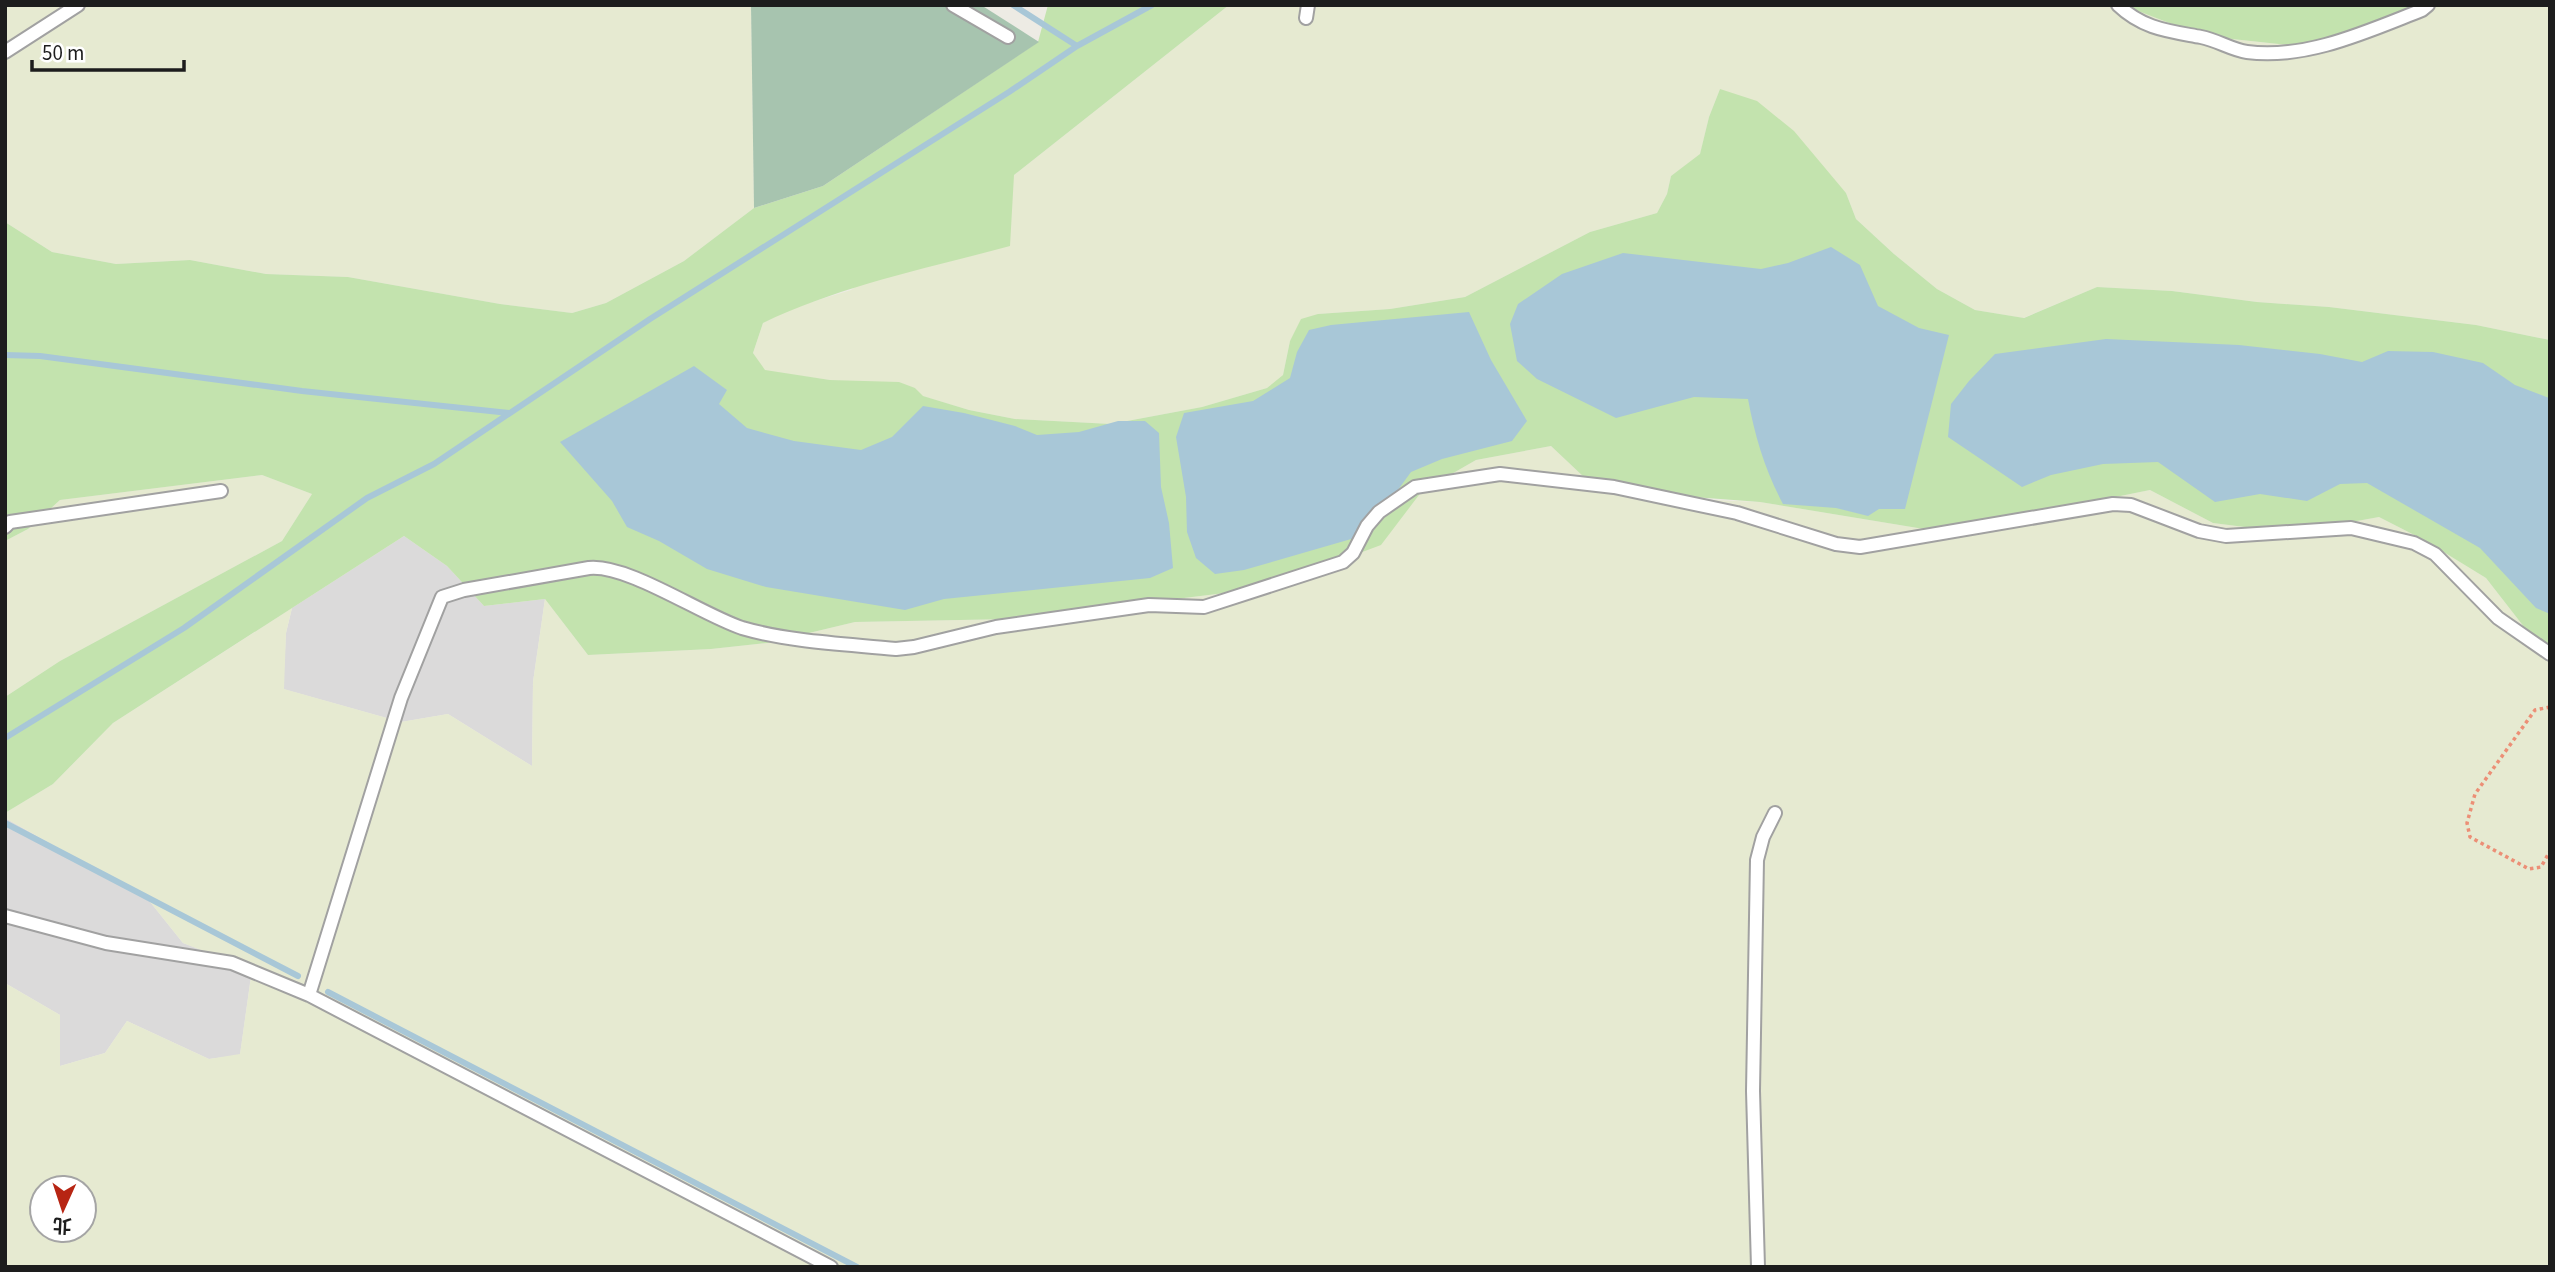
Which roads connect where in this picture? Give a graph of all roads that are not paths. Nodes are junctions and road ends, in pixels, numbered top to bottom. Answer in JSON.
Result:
{"nodes":[{"id":1,"x":78,"y":5,"type":"edge"},
{"id":2,"x":953,"y":5,"type":"edge"},
{"id":3,"x":2118,"y":5,"type":"edge"},
{"id":4,"x":2428,"y":5,"type":"edge"},
{"id":5,"x":1007,"y":37,"type":"dead end"},
{"id":6,"x":5,"y":52,"type":"edge"},
{"id":7,"x":221,"y":491,"type":"dead end"},
{"id":8,"x":5,"y":527,"type":"edge"},
{"id":9,"x":2550,"y":654,"type":"edge"},
{"id":10,"x":1775,"y":813,"type":"dead end"},
{"id":11,"x":5,"y":916,"type":"edge"},
{"id":12,"x":309,"y":995,"type":"junction"},
{"id":13,"x":831,"y":1267,"type":"edge"},
{"id":14,"x":1758,"y":1267,"type":"edge"}],
"edges":[{"from":1,"to":6,"type":"lane"},
{"from":2,"to":5,"type":"lane"},
{"from":3,"to":4,"type":"lane"},
{"from":7,"to":8,"type":"lane"},
{"from":9,"to":12,"type":"lane"},
{"from":10,"to":14,"type":"lane"},
{"from":11,"to":12,"type":"lane"},
{"from":12,"to":13,"type":"lane"}]}
